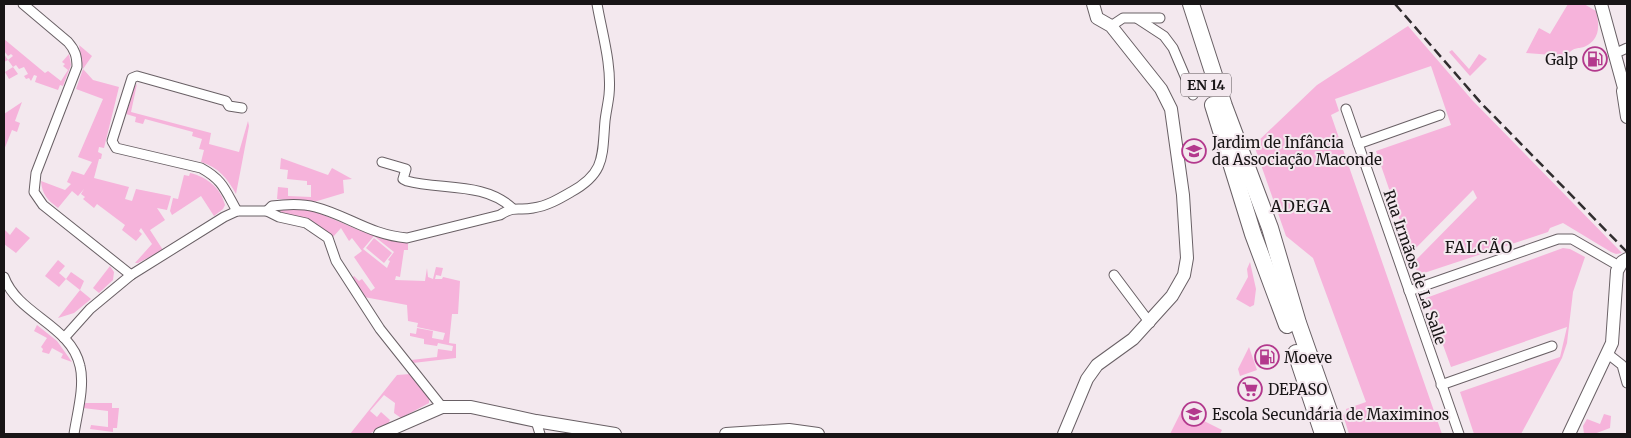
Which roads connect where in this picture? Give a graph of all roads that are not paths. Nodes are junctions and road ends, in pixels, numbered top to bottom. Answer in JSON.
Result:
{"nodes":[{"id":1,"x":23,"y":4,"type":"edge"},
{"id":2,"x":597,"y":4,"type":"edge"},
{"id":3,"x":1093,"y":4,"type":"edge"},
{"id":4,"x":1180,"y":4,"type":"edge"},
{"id":5,"x":1191,"y":4,"type":"edge"},
{"id":6,"x":1602,"y":4,"type":"edge"},
{"id":7,"x":1160,"y":18,"type":"dead end"},
{"id":8,"x":1138,"y":19,"type":"junction"},
{"id":9,"x":1111,"y":26,"type":"junction"},
{"id":10,"x":1627,"y":48,"type":"edge"},
{"id":11,"x":1614,"y":54,"type":"junction"},
{"id":12,"x":1193,"y":94,"type":"dead end"},
{"id":13,"x":1625,"y":94,"type":"edge"},
{"id":14,"x":242,"y":108,"type":"dead end"},
{"id":15,"x":1346,"y":109,"type":"dead end"},
{"id":16,"x":1440,"y":115,"type":"dead end"},
{"id":17,"x":1627,"y":117,"type":"edge"},
{"id":18,"x":1358,"y":144,"type":"junction"},
{"id":19,"x":382,"y":162,"type":"dead end"},
{"id":20,"x":512,"y":208,"type":"junction"},
{"id":21,"x":237,"y":211,"type":"junction"},
{"id":22,"x":267,"y":211,"type":"junction"},
{"id":23,"x":1624,"y":261,"type":"edge"},
{"id":24,"x":131,"y":275,"type":"junction"},
{"id":25,"x":1114,"y":275,"type":"dead end"},
{"id":26,"x":4,"y":280,"type":"edge"},
{"id":27,"x":1409,"y":291,"type":"junction"},
{"id":28,"x":15,"y":296,"type":"junction"},
{"id":29,"x":4,"y":298,"type":"edge"},
{"id":30,"x":1150,"y":323,"type":"junction"},
{"id":31,"x":64,"y":338,"type":"junction"},
{"id":32,"x":1552,"y":346,"type":"dead end"},
{"id":33,"x":1608,"y":354,"type":"junction"},
{"id":34,"x":1627,"y":383,"type":"edge"},
{"id":35,"x":1442,"y":385,"type":"junction"},
{"id":36,"x":442,"y":407,"type":"junction"},
{"id":37,"x":536,"y":421,"type":"junction"},
{"id":38,"x":74,"y":434,"type":"edge"},
{"id":39,"x":380,"y":434,"type":"edge"},
{"id":40,"x":540,"y":434,"type":"edge"},
{"id":41,"x":615,"y":434,"type":"edge"},
{"id":42,"x":726,"y":434,"type":"edge"},
{"id":43,"x":818,"y":434,"type":"edge"},
{"id":44,"x":1064,"y":434,"type":"edge"},
{"id":45,"x":1323,"y":434,"type":"edge"},
{"id":46,"x":1337,"y":434,"type":"edge"},
{"id":47,"x":1458,"y":434,"type":"edge"},
{"id":48,"x":1569,"y":434,"type":"edge"}],
"edges":[{"from":1,"to":24,"type":"street"},
{"from":2,"to":20,"type":"street"},
{"from":3,"to":9,"type":"street"},
{"from":4,"to":45,"type":"highway","number":"EN 14"},
{"from":5,"to":46,"type":"highway","number":"EN 14"},
{"from":6,"to":11,"type":"street"},
{"from":7,"to":8,"type":"street"},
{"from":8,"to":9,"type":"street"},
{"from":8,"to":12,"type":"street"},
{"from":9,"to":30,"type":"street"},
{"from":10,"to":11,"type":"street"},
{"from":11,"to":13,"type":"street"},
{"from":13,"to":17,"type":"street"},
{"from":14,"to":21,"type":"street"},
{"from":15,"to":18,"type":"street","name":"Rua Irmãos de La Salle"},
{"from":16,"to":18,"type":"street"},
{"from":18,"to":27,"type":"street","name":"Rua Irmãos de La Salle"},
{"from":19,"to":20,"type":"street"},
{"from":20,"to":22,"type":"street"},
{"from":21,"to":22,"type":"street"},
{"from":21,"to":24,"type":"street"},
{"from":22,"to":36,"type":"street"},
{"from":23,"to":27,"type":"street"},
{"from":23,"to":33,"type":"street"},
{"from":24,"to":31,"type":"street"},
{"from":25,"to":30,"type":"street"},
{"from":26,"to":28,"type":"street"},
{"from":27,"to":35,"type":"street","name":"Rua Irmãos de La Salle"},
{"from":28,"to":29,"type":"street"},
{"from":28,"to":31,"type":"street"},
{"from":30,"to":44,"type":"street"},
{"from":31,"to":38,"type":"street"},
{"from":32,"to":35,"type":"street"},
{"from":33,"to":34,"type":"street"},
{"from":33,"to":48,"type":"street"},
{"from":35,"to":47,"type":"street","name":"Rua Irmãos de La Salle"},
{"from":36,"to":37,"type":"street"},
{"from":36,"to":39,"type":"street"},
{"from":37,"to":40,"type":"street"},
{"from":37,"to":41,"type":"street"},
{"from":42,"to":43,"type":"street"}]}
